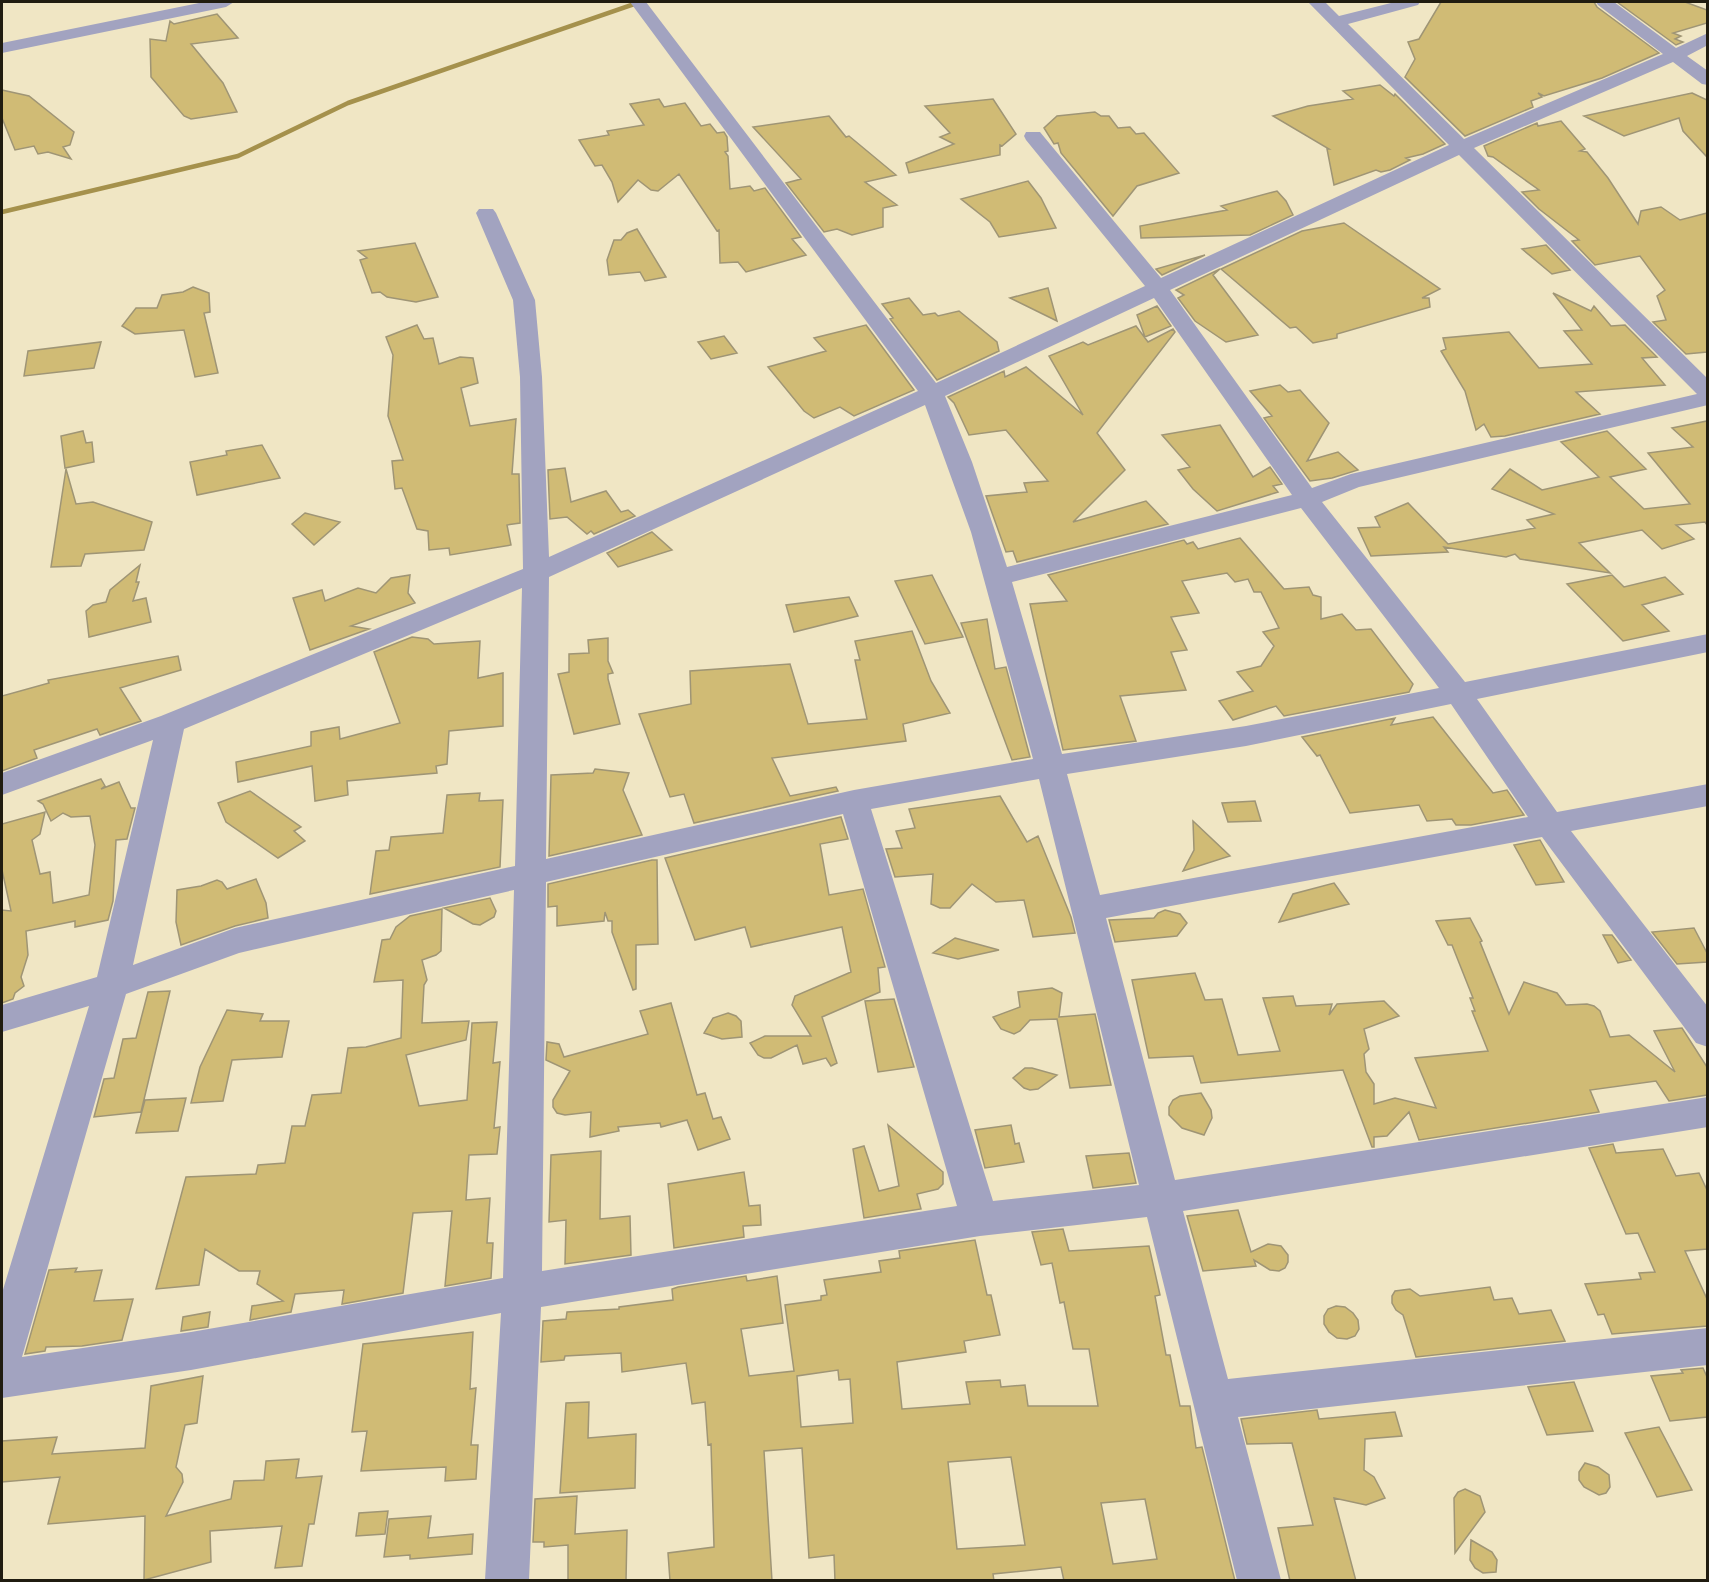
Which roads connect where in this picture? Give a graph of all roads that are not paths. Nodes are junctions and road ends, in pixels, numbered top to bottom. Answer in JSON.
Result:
{"nodes":[{"id":1,"x":226,"y":2,"type":"edge"},
{"id":2,"x":638,"y":2,"type":"edge"},
{"id":3,"x":1316,"y":2,"type":"edge"},
{"id":4,"x":1412,"y":2,"type":"edge"},
{"id":5,"x":1604,"y":2,"type":"edge"},
{"id":6,"x":1336,"y":22,"type":"junction"},
{"id":7,"x":1707,"y":38,"type":"edge"},
{"id":8,"x":2,"y":48,"type":"edge"},
{"id":9,"x":1675,"y":55,"type":"junction"},
{"id":10,"x":1707,"y":80,"type":"edge"},
{"id":11,"x":1033,"y":136,"type":"dead end"},
{"id":12,"x":1460,"y":147,"type":"junction"},
{"id":13,"x":486,"y":213,"type":"dead end"},
{"id":14,"x":1158,"y":288,"type":"junction"},
{"id":15,"x":1707,"y":392,"type":"edge"},
{"id":16,"x":932,"y":393,"type":"junction"},
{"id":17,"x":1707,"y":398,"type":"edge"},
{"id":18,"x":1307,"y":499,"type":"junction"},
{"id":19,"x":536,"y":573,"type":"junction"},
{"id":20,"x":999,"y":577,"type":"junction"},
{"id":21,"x":1707,"y":643,"type":"edge"},
{"id":22,"x":1458,"y":693,"type":"junction"},
{"id":23,"x":171,"y":723,"type":"junction"},
{"id":24,"x":1051,"y":766,"type":"junction"},
{"id":25,"x":2,"y":784,"type":"edge"},
{"id":26,"x":1707,"y":795,"type":"edge"},
{"id":27,"x":854,"y":801,"type":"junction"},
{"id":28,"x":1549,"y":824,"type":"junction"},
{"id":29,"x":530,"y":875,"type":"junction"},
{"id":30,"x":1088,"y":909,"type":"junction"},
{"id":31,"x":112,"y":986,"type":"junction"},
{"id":32,"x":2,"y":1018,"type":"edge"},
{"id":33,"x":1707,"y":1033,"type":"edge"},
{"id":34,"x":1707,"y":1112,"type":"edge"},
{"id":35,"x":1160,"y":1198,"type":"junction"},
{"id":36,"x":980,"y":1219,"type":"junction"},
{"id":37,"x":522,"y":1292,"type":"junction"},
{"id":38,"x":1707,"y":1346,"type":"edge"},
{"id":39,"x":2,"y":1357,"type":"edge"},
{"id":40,"x":2,"y":1379,"type":"edge"},
{"id":41,"x":1215,"y":1400,"type":"junction"},
{"id":42,"x":507,"y":1581,"type":"edge"},
{"id":43,"x":1259,"y":1581,"type":"edge"}],
"edges":[{"from":1,"to":8,"type":"street"},
{"from":2,"to":16,"type":"street"},
{"from":3,"to":6,"type":"street"},
{"from":4,"to":6,"type":"street"},
{"from":5,"to":9,"type":"street"},
{"from":6,"to":12,"type":"street"},
{"from":7,"to":9,"type":"street"},
{"from":9,"to":10,"type":"street"},
{"from":9,"to":12,"type":"street"},
{"from":11,"to":14,"type":"street"},
{"from":12,"to":14,"type":"street"},
{"from":12,"to":15,"type":"street"},
{"from":13,"to":19,"type":"street"},
{"from":14,"to":16,"type":"street"},
{"from":14,"to":18,"type":"street"},
{"from":16,"to":19,"type":"street"},
{"from":16,"to":20,"type":"street"},
{"from":17,"to":18,"type":"street"},
{"from":18,"to":20,"type":"street"},
{"from":18,"to":22,"type":"street"},
{"from":19,"to":23,"type":"street"},
{"from":19,"to":29,"type":"street"},
{"from":20,"to":24,"type":"street"},
{"from":21,"to":22,"type":"street"},
{"from":22,"to":24,"type":"street"},
{"from":22,"to":28,"type":"street"},
{"from":23,"to":25,"type":"street"},
{"from":23,"to":31,"type":"street"},
{"from":24,"to":27,"type":"street"},
{"from":24,"to":30,"type":"street"},
{"from":26,"to":28,"type":"street"},
{"from":27,"to":29,"type":"street"},
{"from":27,"to":36,"type":"street"},
{"from":28,"to":30,"type":"street"},
{"from":28,"to":33,"type":"street"},
{"from":29,"to":31,"type":"street"},
{"from":29,"to":37,"type":"street"},
{"from":30,"to":35,"type":"street"},
{"from":31,"to":32,"type":"street"},
{"from":31,"to":39,"type":"street"},
{"from":34,"to":35,"type":"street"},
{"from":35,"to":36,"type":"street"},
{"from":35,"to":41,"type":"street"},
{"from":36,"to":37,"type":"street"},
{"from":37,"to":40,"type":"street"},
{"from":37,"to":42,"type":"street"},
{"from":38,"to":41,"type":"street"},
{"from":41,"to":43,"type":"street"}]}
